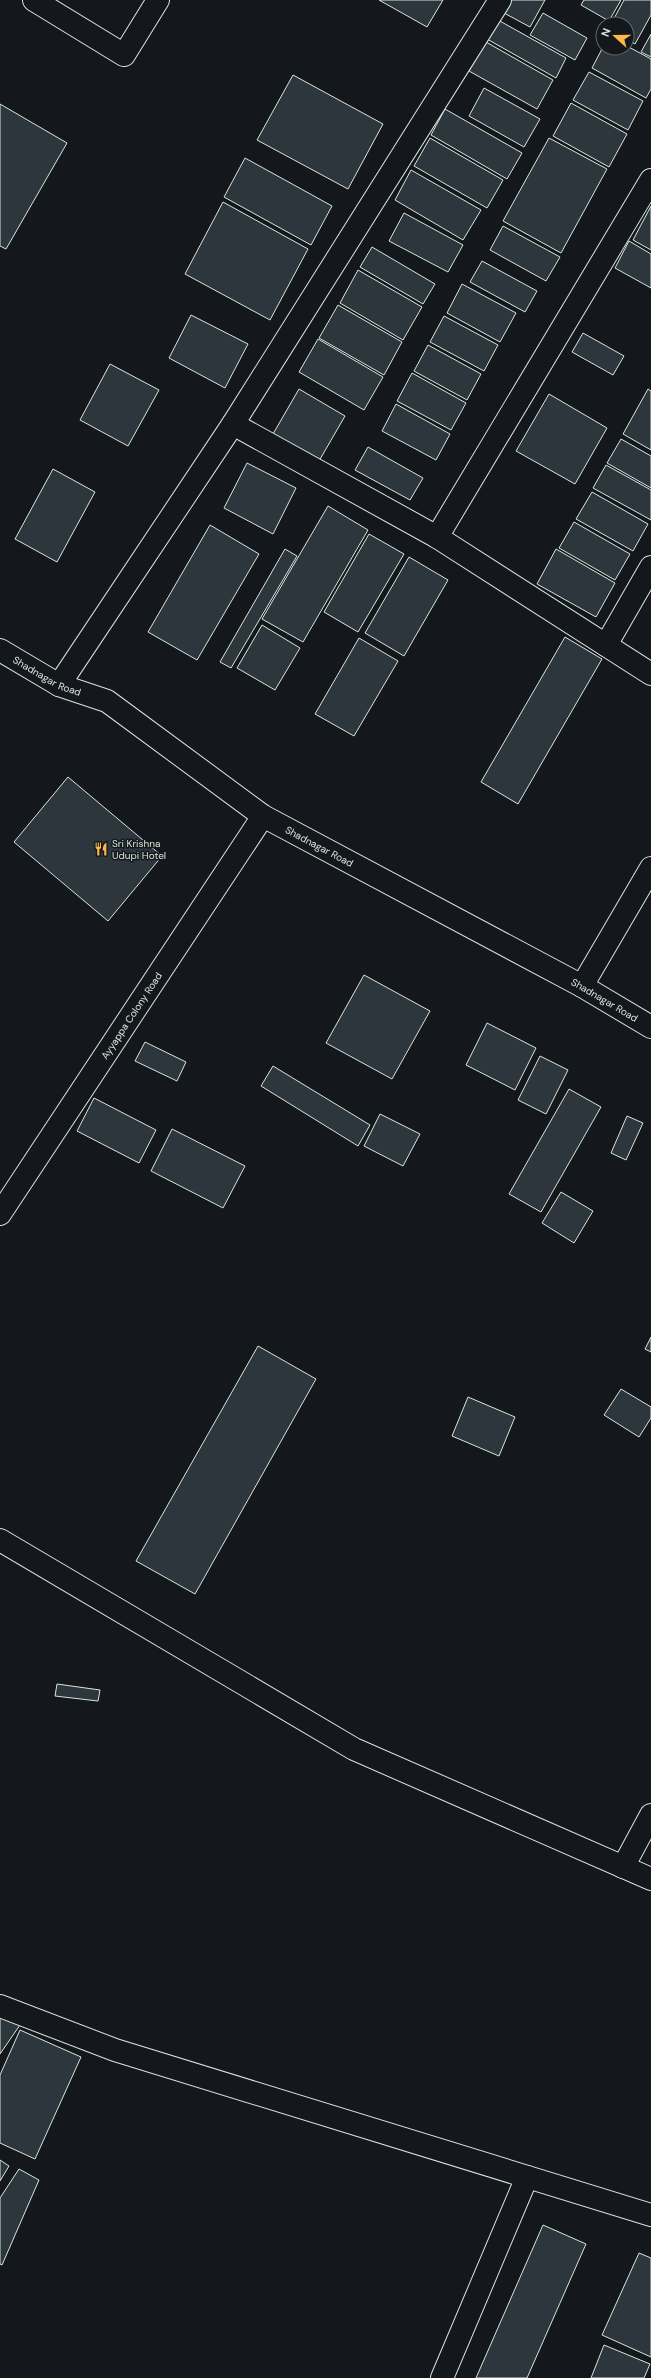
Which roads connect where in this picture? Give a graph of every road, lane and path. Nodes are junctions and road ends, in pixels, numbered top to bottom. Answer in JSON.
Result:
{"nodes":[{"id":1,"x":34,"y":0,"type":"edge"},
{"id":2,"x":158,"y":0,"type":"edge"},
{"id":3,"x":500,"y":0,"type":"edge"},
{"id":4,"x":651,"y":180,"type":"edge"},
{"id":5,"x":233,"y":424,"type":"junction"},
{"id":6,"x":437,"y":537,"type":"junction"},
{"id":7,"x":651,"y":567,"type":"edge"},
{"id":8,"x":606,"y":645,"type":"junction"},
{"id":9,"x":0,"y":650,"type":"edge"},
{"id":10,"x":651,"y":674,"type":"edge"},
{"id":11,"x":59,"y":685,"type":"junction"},
{"id":12,"x":263,"y":816,"type":"junction"},
{"id":13,"x":651,"y":868,"type":"edge"},
{"id":14,"x":582,"y":986,"type":"junction"},
{"id":15,"x":651,"y":1027,"type":"edge"},
{"id":16,"x":0,"y":1214,"type":"edge"},
{"id":17,"x":0,"y":1540,"type":"edge"},
{"id":18,"x":651,"y":1815,"type":"edge"},
{"id":19,"x":623,"y":1867,"type":"junction"},
{"id":20,"x":651,"y":1879,"type":"edge"},
{"id":21,"x":0,"y":2006,"type":"edge"},
{"id":22,"x":527,"y":2177,"type":"junction"},
{"id":23,"x":651,"y":2215,"type":"edge"},
{"id":24,"x":442,"y":2378,"type":"edge"}],
"edges":[{"from":1,"to":2,"type":"street"},
{"from":3,"to":5,"type":"street"},
{"from":4,"to":6,"type":"street"},
{"from":5,"to":6,"type":"street"},
{"from":5,"to":11,"type":"street"},
{"from":6,"to":8,"type":"street"},
{"from":7,"to":8,"type":"street"},
{"from":8,"to":10,"type":"street"},
{"from":9,"to":11,"type":"street","name":"Shadnagar Road"},
{"from":11,"to":12,"type":"street","name":"Shadnagar Road"},
{"from":12,"to":14,"type":"street","name":"Shadnagar Road"},
{"from":12,"to":16,"type":"street","name":"Ayyappa Colony Road"},
{"from":13,"to":14,"type":"street"},
{"from":14,"to":15,"type":"street","name":"Shadnagar Road"},
{"from":17,"to":19,"type":"street"},
{"from":18,"to":19,"type":"street"},
{"from":19,"to":20,"type":"street"},
{"from":21,"to":22,"type":"street"},
{"from":22,"to":23,"type":"street"},
{"from":22,"to":24,"type":"street"}]}
